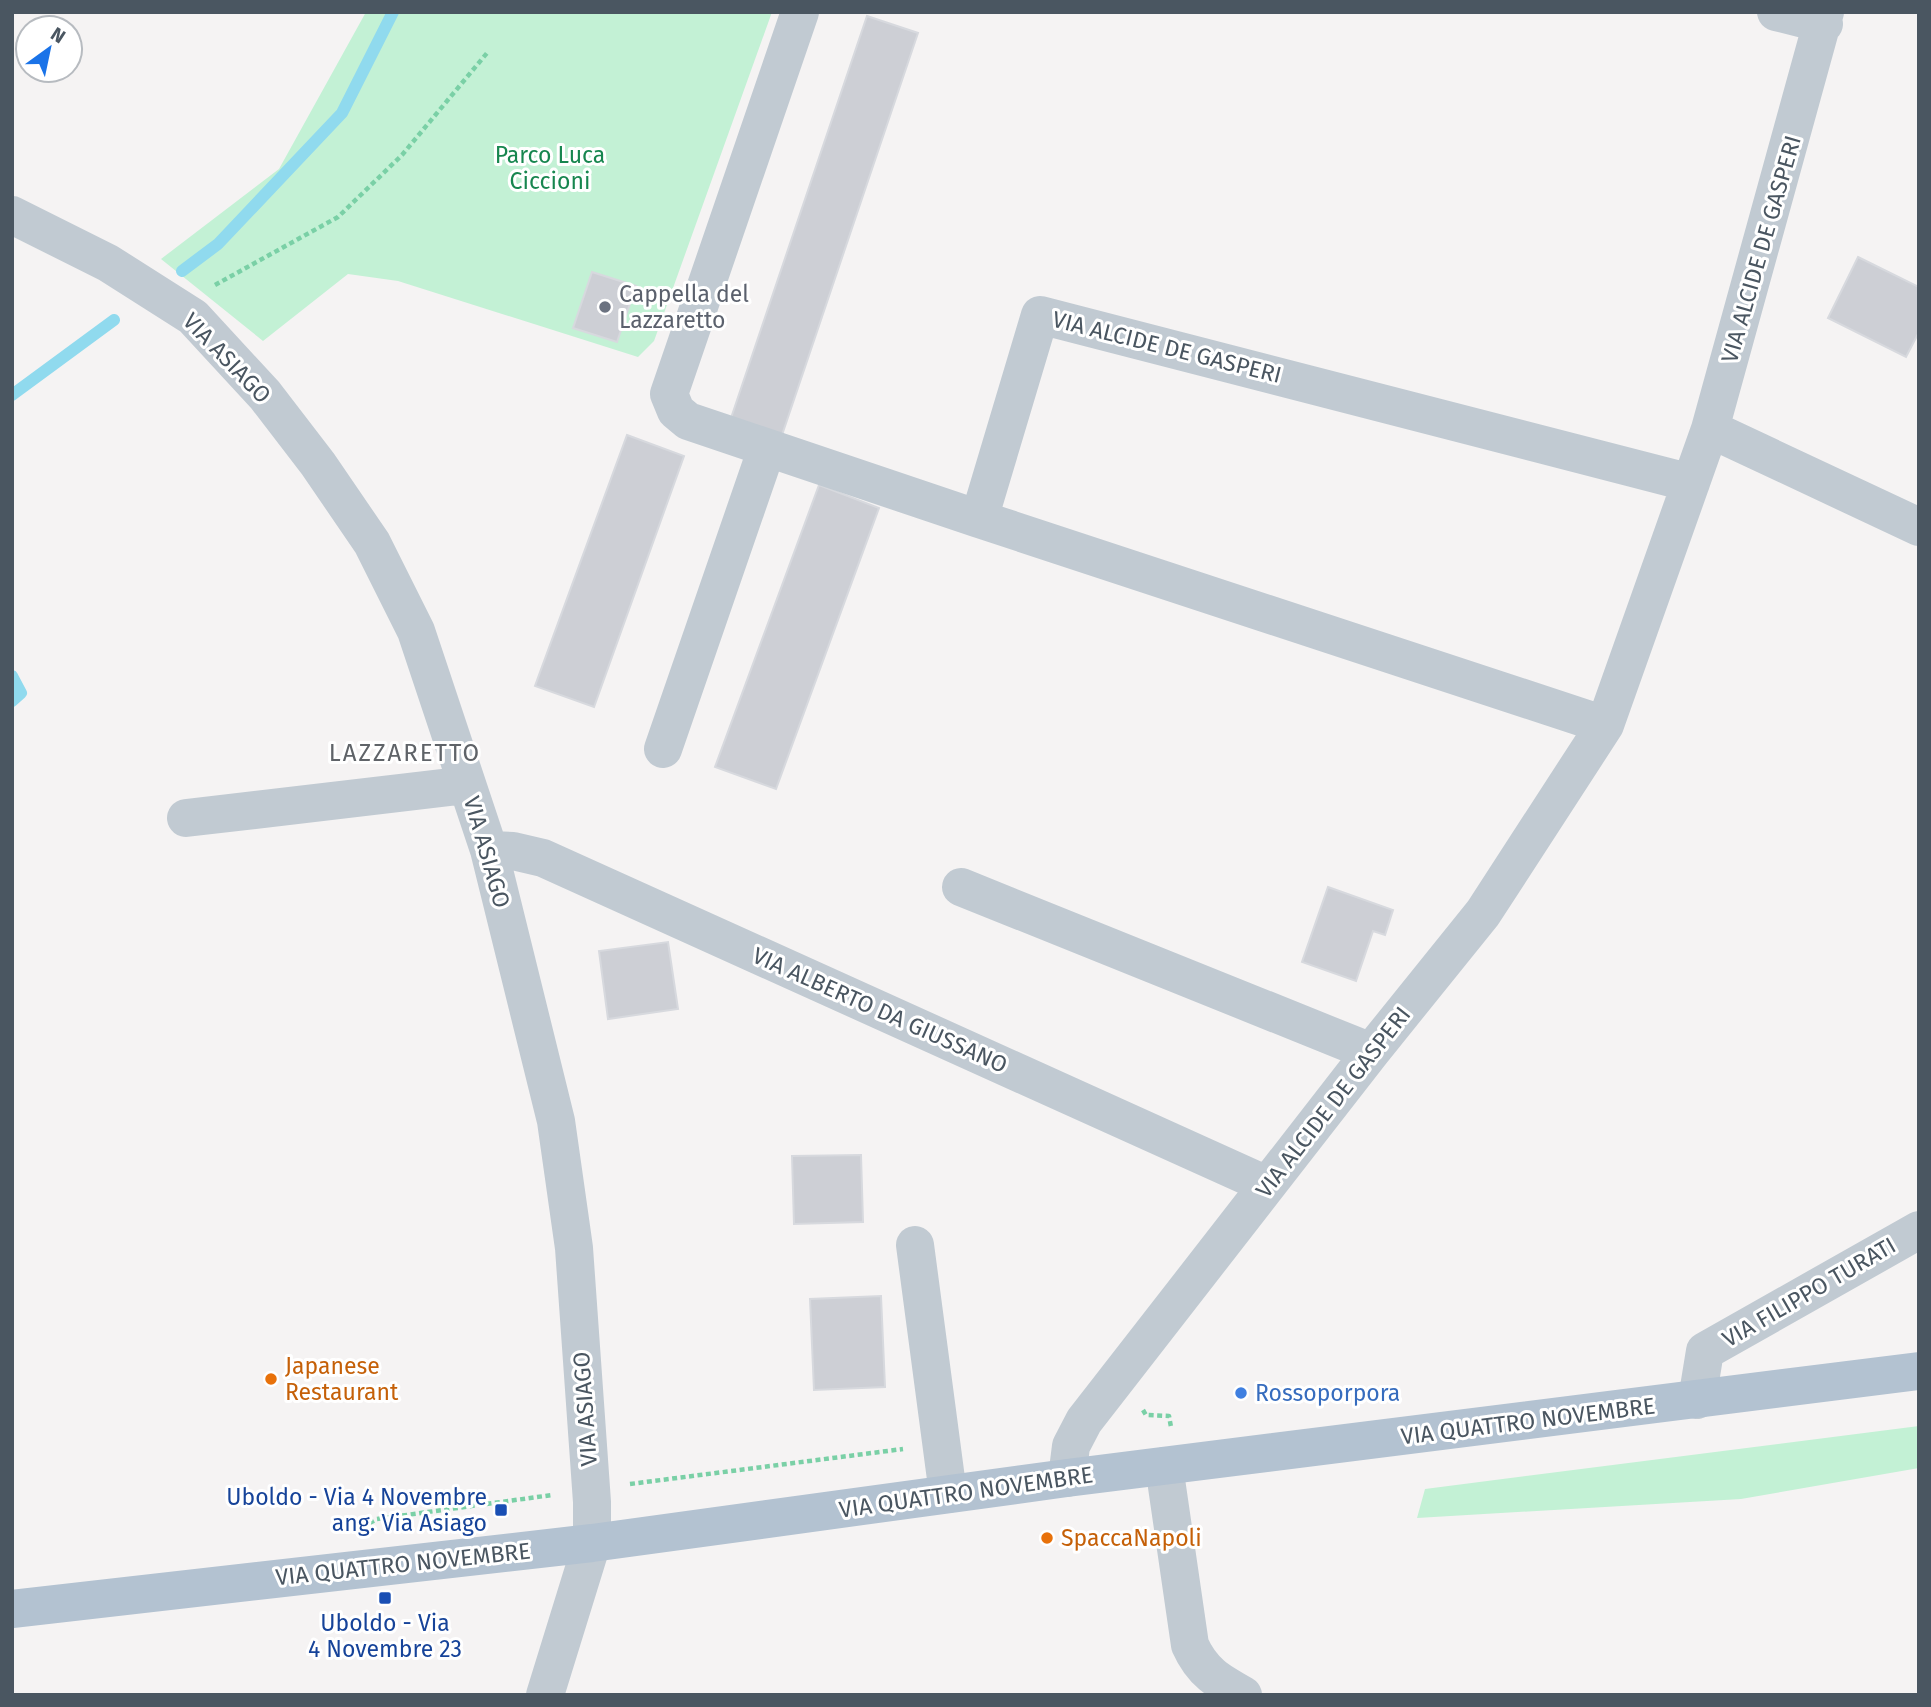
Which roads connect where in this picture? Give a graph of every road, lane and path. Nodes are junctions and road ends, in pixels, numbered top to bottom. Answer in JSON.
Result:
{"nodes":[{"id":1,"x":800,"y":12,"type":"edge"},
{"id":2,"x":1776,"y":12,"type":"edge"},
{"id":3,"x":1825,"y":18,"type":"edge"},
{"id":4,"x":487,"y":53,"type":"dead end"},
{"id":5,"x":12,"y":215,"type":"edge"},
{"id":6,"x":172,"y":303,"type":"junction"},
{"id":7,"x":1710,"y":429,"type":"junction"},
{"id":8,"x":767,"y":448,"type":"junction"},
{"id":9,"x":1691,"y":483,"type":"junction"},
{"id":10,"x":979,"y":519,"type":"junction"},
{"id":11,"x":1919,"y":527,"type":"edge"},
{"id":12,"x":1605,"y":725,"type":"junction"},
{"id":13,"x":663,"y":749,"type":"dead end"},
{"id":14,"x":467,"y":785,"type":"junction"},
{"id":15,"x":186,"y":818,"type":"dead end"},
{"id":16,"x":489,"y":850,"type":"junction"},
{"id":17,"x":961,"y":887,"type":"dead end"},
{"id":18,"x":1371,"y":1052,"type":"junction"},
{"id":19,"x":1267,"y":1185,"type":"junction"},
{"id":20,"x":1919,"y":1230,"type":"edge"},
{"id":21,"x":915,"y":1245,"type":"dead end"},
{"id":22,"x":1919,"y":1371,"type":"edge"},
{"id":23,"x":1697,"y":1400,"type":"junction"},
{"id":24,"x":941,"y":1444,"type":"junction"},
{"id":25,"x":1164,"y":1466,"type":"junction"},
{"id":26,"x":1068,"y":1478,"type":"junction"},
{"id":27,"x":591,"y":1489,"type":"junction"},
{"id":28,"x":948,"y":1494,"type":"junction"},
{"id":29,"x":358,"y":1529,"type":"dead end"},
{"id":30,"x":592,"y":1543,"type":"junction"},
{"id":31,"x":12,"y":1609,"type":"edge"},
{"id":32,"x":545,"y":1695,"type":"edge"},
{"id":33,"x":1243,"y":1695,"type":"edge"}],
"edges":[{"from":1,"to":8,"type":"street"},
{"from":2,"to":3,"type":"street"},
{"from":3,"to":7,"type":"street","name":"VIA ALCIDE DE GASPERI"},
{"from":4,"to":6,"type":"path"},
{"from":5,"to":6,"type":"street","name":"VIA ASIAGO"},
{"from":6,"to":14,"type":"street","name":"VIA ASIAGO"},
{"from":7,"to":9,"type":"street","name":"VIA ALCIDE DE GASPERI"},
{"from":7,"to":11,"type":"street"},
{"from":8,"to":10,"type":"street"},
{"from":8,"to":13,"type":"street"},
{"from":9,"to":10,"type":"street","name":"VIA ALCIDE DE GASPERI"},
{"from":9,"to":12,"type":"street","name":"VIA ALCIDE DE GASPERI"},
{"from":10,"to":12,"type":"street"},
{"from":12,"to":18,"type":"street","name":"VIA ALCIDE DE GASPERI"},
{"from":14,"to":15,"type":"street"},
{"from":14,"to":16,"type":"street","name":"VIA ASIAGO"},
{"from":16,"to":19,"type":"street","name":"VIA ALBERTO DA GIUSSANO"},
{"from":16,"to":27,"type":"street","name":"VIA ASIAGO"},
{"from":17,"to":18,"type":"street"},
{"from":18,"to":19,"type":"street","name":"VIA ALCIDE DE GASPERI"},
{"from":19,"to":26,"type":"street","name":"VIA ALCIDE DE GASPERI"},
{"from":20,"to":23,"type":"street","name":"VIA FILIPPO TURATI"},
{"from":21,"to":24,"type":"street"},
{"from":22,"to":23,"type":"main road","name":"VIA QUATTRO NOVEMBRE"},
{"from":23,"to":25,"type":"main road","name":"VIA QUATTRO NOVEMBRE"},
{"from":24,"to":27,"type":"path"},
{"from":24,"to":28,"type":"street"},
{"from":25,"to":26,"type":"main road","name":"VIA QUATTRO NOVEMBRE"},
{"from":25,"to":33,"type":"street"},
{"from":26,"to":28,"type":"main road","name":"VIA QUATTRO NOVEMBRE"},
{"from":27,"to":29,"type":"path"},
{"from":27,"to":30,"type":"street","name":"VIA ASIAGO"},
{"from":28,"to":30,"type":"main road","name":"VIA QUATTRO NOVEMBRE"},
{"from":30,"to":31,"type":"main road","name":"VIA QUATTRO NOVEMBRE"},
{"from":30,"to":32,"type":"street","name":"VIA ASIAGO"}]}
